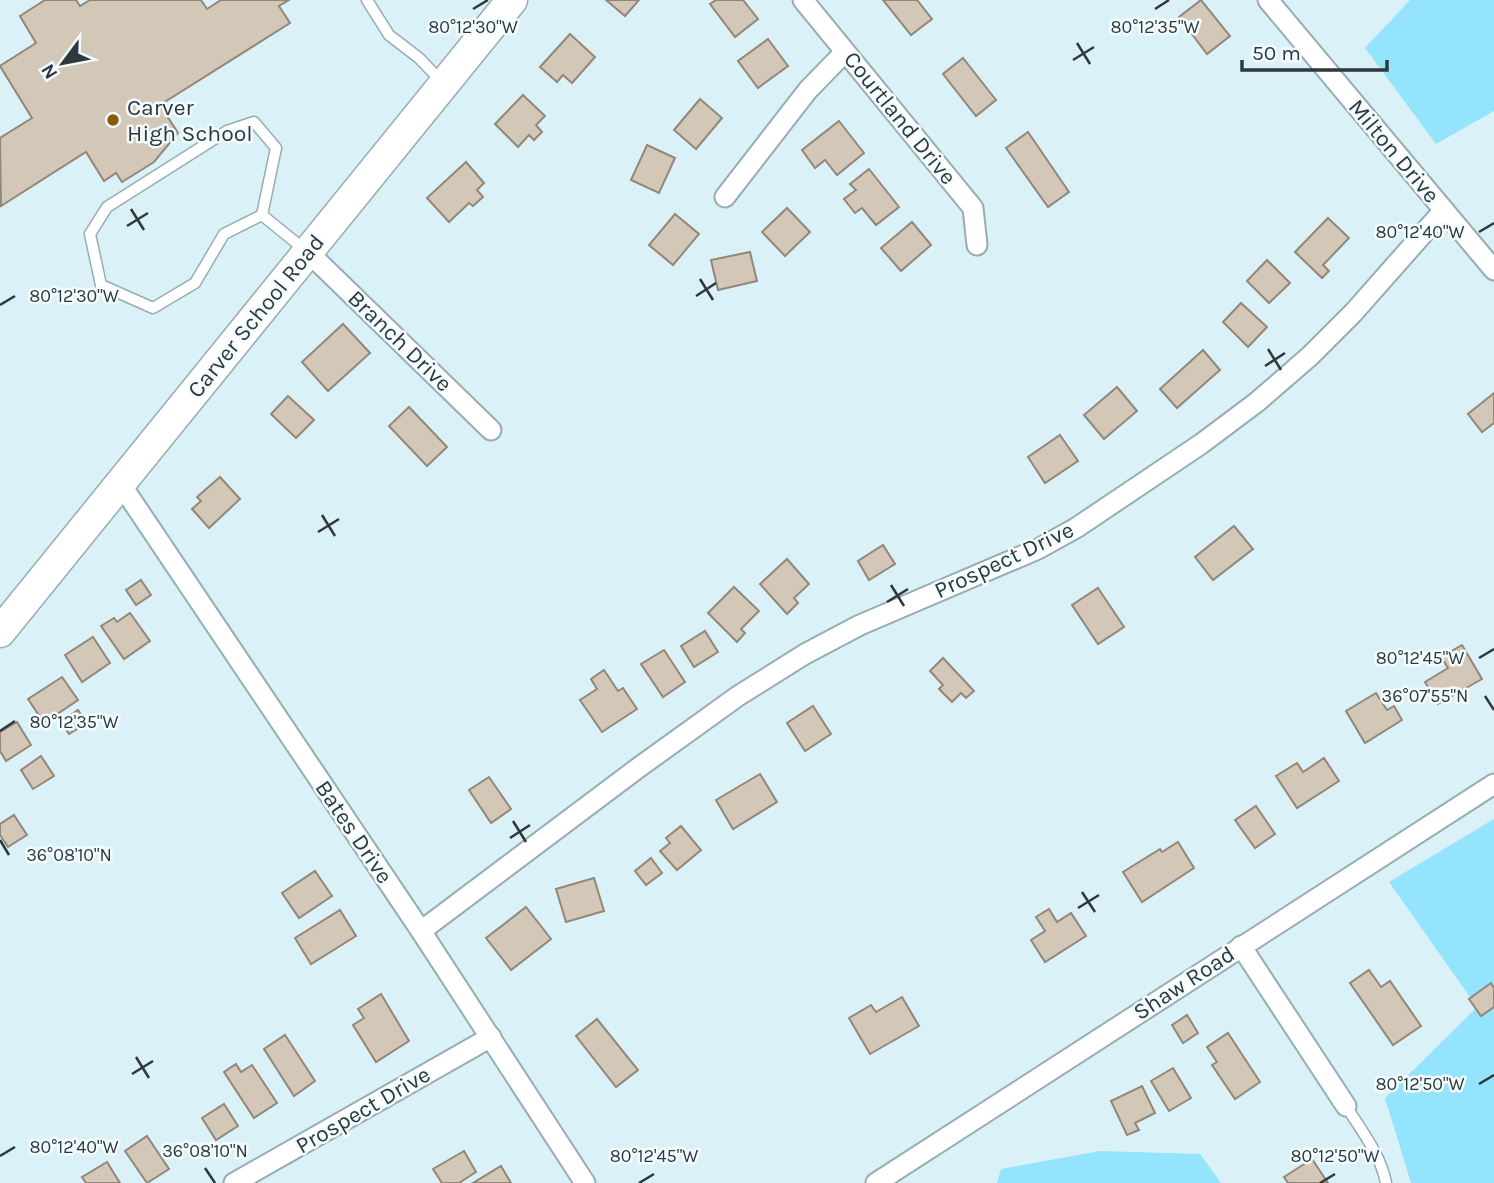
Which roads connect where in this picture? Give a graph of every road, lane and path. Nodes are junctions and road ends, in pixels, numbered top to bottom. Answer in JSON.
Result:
{"nodes":[{"id":1,"x":367,"y":0,"type":"edge"},
{"id":2,"x":512,"y":0,"type":"edge"},
{"id":3,"x":803,"y":0,"type":"edge"},
{"id":4,"x":1268,"y":0,"type":"edge"},
{"id":5,"x":845,"y":52,"type":"junction"},
{"id":6,"x":444,"y":84,"type":"junction"},
{"id":7,"x":725,"y":197,"type":"dead end"},
{"id":8,"x":1444,"y":210,"type":"junction"},
{"id":9,"x":262,"y":215,"type":"junction"},
{"id":10,"x":977,"y":245,"type":"dead end"},
{"id":11,"x":308,"y":252,"type":"junction"},
{"id":12,"x":1494,"y":270,"type":"edge"},
{"id":13,"x":491,"y":430,"type":"dead end"},
{"id":14,"x":120,"y":483,"type":"junction"},
{"id":15,"x":0,"y":632,"type":"edge"},
{"id":16,"x":1494,"y":784,"type":"edge"},
{"id":17,"x":421,"y":931,"type":"junction"},
{"id":18,"x":1241,"y":946,"type":"junction"},
{"id":19,"x":491,"y":1037,"type":"junction"},
{"id":20,"x":1346,"y":1107,"type":"joint"},
{"id":21,"x":234,"y":1183,"type":"edge"},
{"id":22,"x":585,"y":1183,"type":"edge"},
{"id":23,"x":876,"y":1183,"type":"edge"},
{"id":24,"x":1386,"y":1183,"type":"edge"}],
"edges":[{"from":1,"to":6,"type":"lane"},
{"from":2,"to":6,"type":"main road","name":"Carver School Road"},
{"from":3,"to":5,"type":"street","name":"Courtland Drive"},
{"from":4,"to":8,"type":"street","name":"Milton Drive"},
{"from":5,"to":7,"type":"street"},
{"from":5,"to":10,"type":"street","name":"Courtland Drive"},
{"from":6,"to":11,"type":"main road","name":"Carver School Road"},
{"from":8,"to":12,"type":"street","name":"Milton Drive"},
{"from":8,"to":17,"type":"street","name":"Prospect Drive"},
{"from":9,"to":9,"type":"lane"},
{"from":9,"to":11,"type":"lane"},
{"from":11,"to":13,"type":"street","name":"Branch Drive"},
{"from":11,"to":14,"type":"main road","name":"Carver School Road"},
{"from":14,"to":15,"type":"main road","name":"Carver School Road"},
{"from":14,"to":17,"type":"street","name":"Bates Drive"},
{"from":16,"to":18,"type":"street","name":"Shaw Road"},
{"from":17,"to":19,"type":"street","name":"Bates Drive"},
{"from":18,"to":20,"type":"street"},
{"from":18,"to":23,"type":"street","name":"Shaw Road"},
{"from":19,"to":21,"type":"street","name":"Prospect Drive"},
{"from":19,"to":22,"type":"street","name":"Bates Drive"},
{"from":20,"to":24,"type":"lane"}]}
